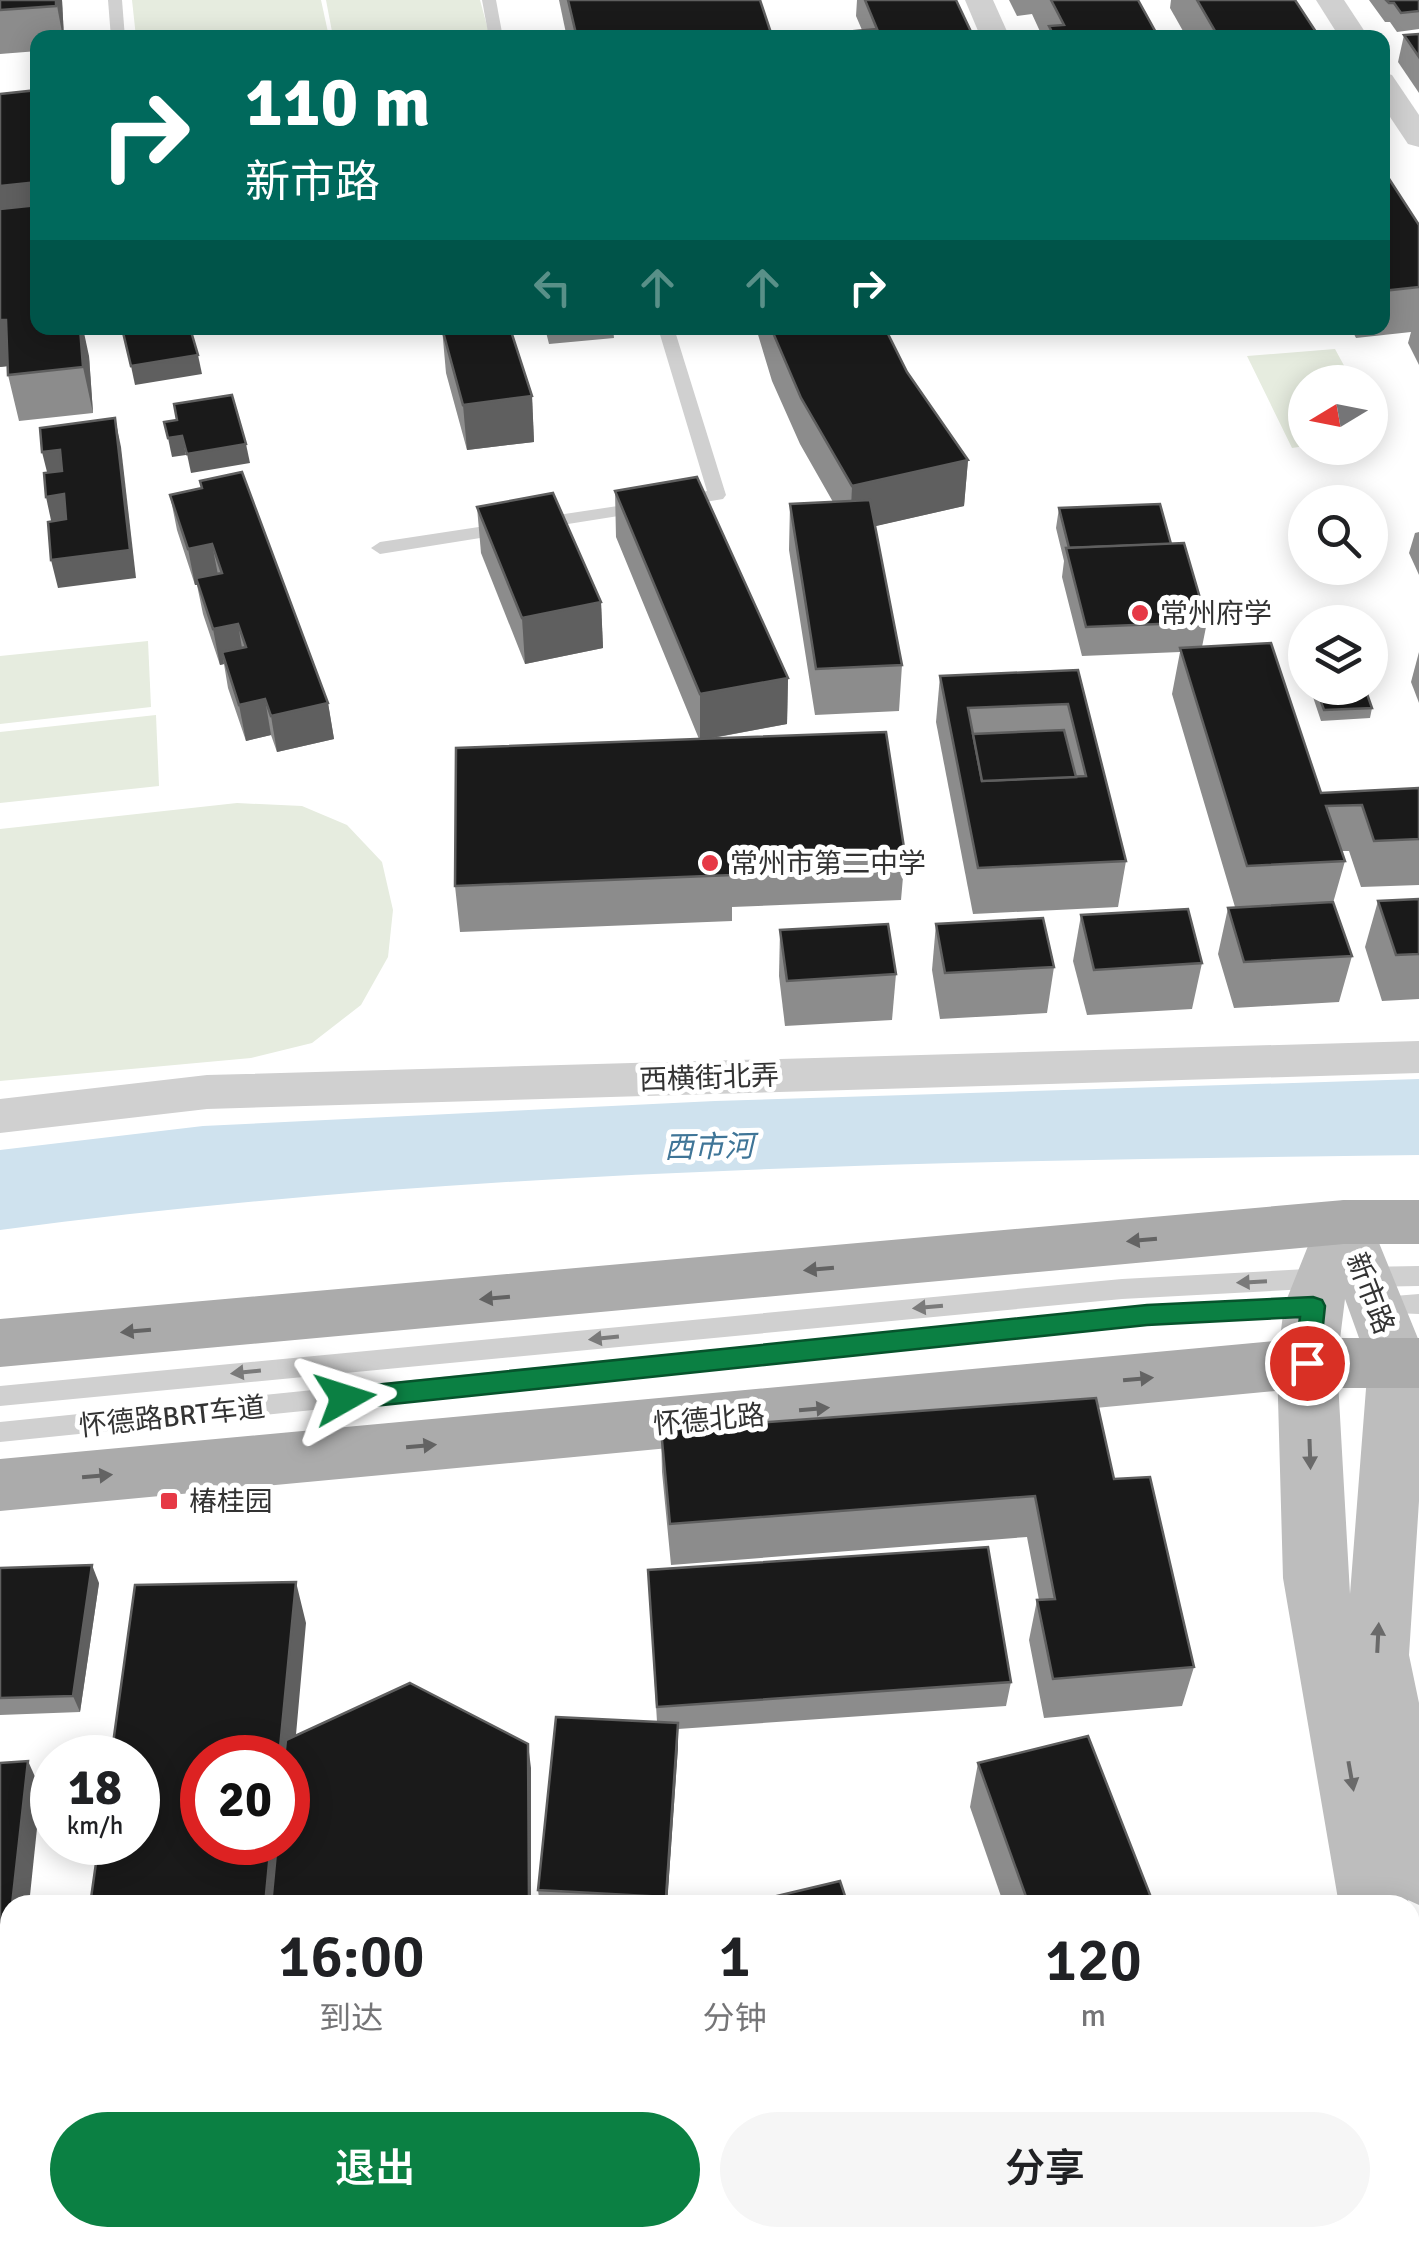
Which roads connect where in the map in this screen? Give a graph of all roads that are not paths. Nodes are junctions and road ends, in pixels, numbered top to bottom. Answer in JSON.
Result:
{"nodes":[{"id":1,"x":115,"y":0,"type":"edge"},
{"id":2,"x":489,"y":0,"type":"edge"},
{"id":3,"x":979,"y":0,"type":"edge"},
{"id":4,"x":1330,"y":0,"type":"edge"},
{"id":5,"x":117,"y":30,"type":"edge"},
{"id":6,"x":495,"y":30,"type":"edge"},
{"id":7,"x":992,"y":30,"type":"edge"},
{"id":8,"x":1349,"y":30,"type":"edge"},
{"id":9,"x":1390,"y":93,"type":"edge"},
{"id":10,"x":1419,"y":138,"type":"edge"},
{"id":11,"x":668,"y":335,"type":"edge"},
{"id":12,"x":380,"y":548,"type":"dead end"},
{"id":13,"x":1419,"y":1057,"type":"edge"},
{"id":14,"x":0,"y":1116,"type":"edge"},
{"id":15,"x":1419,"y":1222,"type":"edge"},
{"id":16,"x":1359,"y":1292,"type":"edge"},
{"id":17,"x":0,"y":1343,"type":"edge"},
{"id":18,"x":1409,"y":1363,"type":"edge"},
{"id":19,"x":0,"y":1396,"type":"edge"},
{"id":20,"x":0,"y":1432,"type":"edge"},
{"id":21,"x":0,"y":1484,"type":"edge"},
{"id":22,"x":1419,"y":1872,"type":"edge"},
{"id":23,"x":1372,"y":1895,"type":"edge"}],
"edges":[{"from":1,"to":5,"type":"lane"},
{"from":2,"to":6,"type":"lane"},
{"from":3,"to":7,"type":"street"},
{"from":4,"to":8,"type":"street"},
{"from":9,"to":10,"type":"street"},
{"from":11,"to":12,"type":"lane"},
{"from":13,"to":14,"type":"street","name":"西横街北弄"},
{"from":15,"to":16,"type":"main road","name":"怀德北路"},
{"from":16,"to":17,"type":"main road","name":"怀德北路","one_way":true},
{"from":16,"to":18,"type":"main road","name":"怀德北路"},
{"from":16,"to":18,"type":"street","name":"新市路"},
{"from":16,"to":19,"type":"lane","name":"怀德路BRT车道","one_way":true},
{"from":16,"to":20,"type":"lane","name":"怀德路BRT车道"},
{"from":21,"to":16,"type":"main road","name":"怀德北路","one_way":true},
{"from":16,"to":23,"type":"street","one_way":true},
{"from":22,"to":18,"type":"street","name":"新市路","one_way":true}]}
